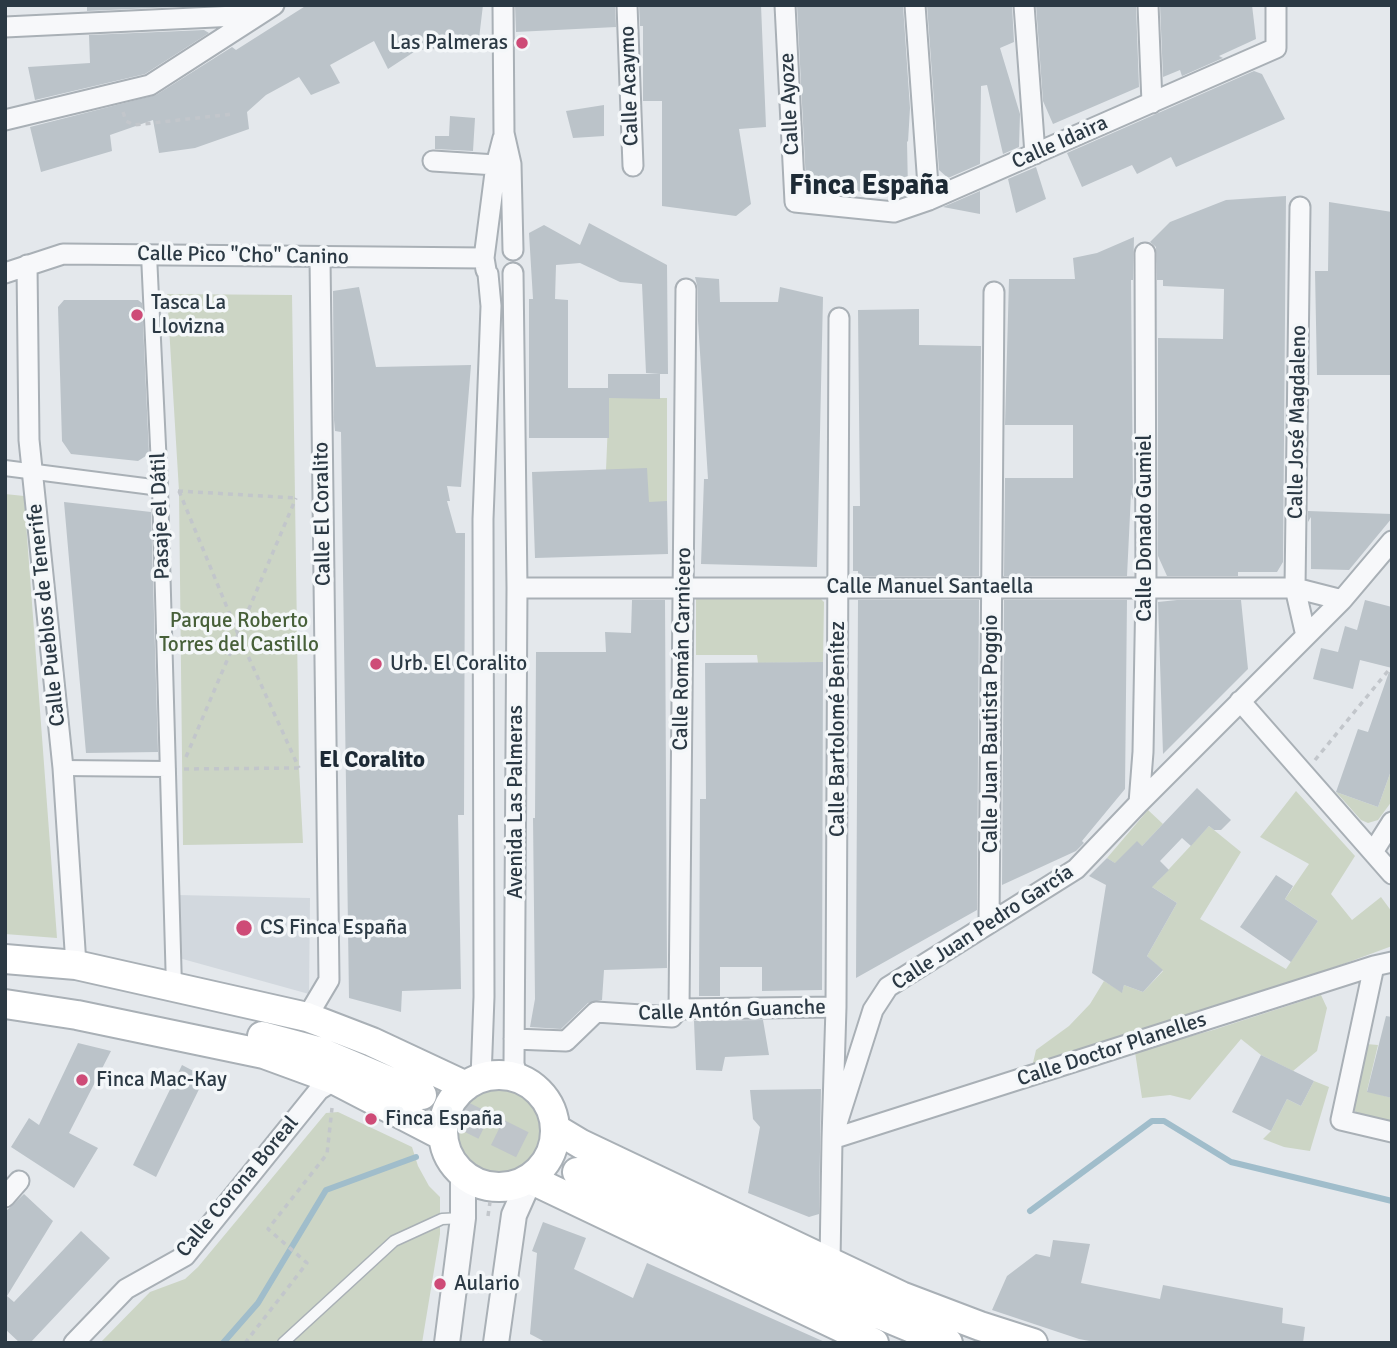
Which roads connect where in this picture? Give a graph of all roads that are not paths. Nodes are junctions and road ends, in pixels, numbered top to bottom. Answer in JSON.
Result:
{"nodes":[{"id":1,"x":503,"y":5,"type":"edge"},
{"id":2,"x":627,"y":5,"type":"edge"},
{"id":3,"x":785,"y":5,"type":"edge"},
{"id":4,"x":915,"y":5,"type":"edge"},
{"id":5,"x":1024,"y":5,"type":"edge"},
{"id":6,"x":1148,"y":5,"type":"edge"},
{"id":7,"x":1276,"y":5,"type":"edge"},
{"id":8,"x":266,"y":10,"type":"edge"},
{"id":9,"x":5,"y":27,"type":"edge"},
{"id":10,"x":1152,"y":103,"type":"junction"},
{"id":11,"x":5,"y":120,"type":"edge"},
{"id":12,"x":504,"y":133,"type":"junction"},
{"id":13,"x":1035,"y":154,"type":"junction"},
{"id":14,"x":433,"y":161,"type":"dead end"},
{"id":15,"x":496,"y":165,"type":"junction"},
{"id":16,"x":633,"y":166,"type":"dead end"},
{"id":17,"x":929,"y":200,"type":"junction"},
{"id":18,"x":795,"y":202,"type":"joint"},
{"id":19,"x":1300,"y":207,"type":"dead end"},
{"id":20,"x":513,"y":250,"type":"junction"},
{"id":21,"x":1145,"y":253,"type":"dead end"},
{"id":22,"x":149,"y":256,"type":"junction"},
{"id":23,"x":320,"y":258,"type":"junction"},
{"id":24,"x":486,"y":261,"type":"junction"},
{"id":25,"x":27,"y":265,"type":"junction"},
{"id":26,"x":5,"y":272,"type":"edge"},
{"id":27,"x":513,"y":273,"type":"junction"},
{"id":28,"x":686,"y":289,"type":"dead end"},
{"id":29,"x":994,"y":292,"type":"dead end"},
{"id":30,"x":839,"y":318,"type":"dead end"},
{"id":31,"x":5,"y":468,"type":"edge"},
{"id":32,"x":33,"y":472,"type":"junction"},
{"id":33,"x":160,"y":488,"type":"junction"},
{"id":34,"x":1392,"y":541,"type":"edge"},
{"id":35,"x":683,"y":587,"type":"junction"},
{"id":36,"x":839,"y":587,"type":"junction"},
{"id":37,"x":992,"y":587,"type":"junction"},
{"id":38,"x":517,"y":588,"type":"junction"},
{"id":39,"x":1146,"y":588,"type":"junction"},
{"id":40,"x":1296,"y":588,"type":"junction"},
{"id":41,"x":1342,"y":600,"type":"junction"},
{"id":42,"x":1306,"y":636,"type":"junction"},
{"id":43,"x":1240,"y":701,"type":"junction"},
{"id":44,"x":63,"y":768,"type":"junction"},
{"id":45,"x":168,"y":769,"type":"junction"},
{"id":46,"x":1139,"y":803,"type":"junction"},
{"id":47,"x":1392,"y":822,"type":"edge"},
{"id":48,"x":1373,"y":852,"type":"junction"},
{"id":49,"x":1392,"y":874,"type":"edge"},
{"id":50,"x":989,"y":923,"type":"junction"},
{"id":51,"x":5,"y":959,"type":"edge"},
{"id":52,"x":1383,"y":964,"type":"edge"},
{"id":53,"x":76,"y":965,"type":"junction"},
{"id":54,"x":5,"y":985,"type":"edge"},
{"id":55,"x":174,"y":987,"type":"junction"},
{"id":56,"x":5,"y":1004,"type":"edge"},
{"id":57,"x":836,"y":1007,"type":"junction"},
{"id":58,"x":680,"y":1009,"type":"junction"},
{"id":59,"x":307,"y":1017,"type":"junction"},
{"id":60,"x":514,"y":1039,"type":"junction"},
{"id":61,"x":518,"y":1078,"type":"junction"},
{"id":62,"x":335,"y":1080,"type":"junction"},
{"id":63,"x":473,"y":1082,"type":"junction"},
{"id":64,"x":422,"y":1095,"type":"tunnel mouth"},
{"id":65,"x":556,"y":1129,"type":"junction"},
{"id":66,"x":1392,"y":1132,"type":"edge"},
{"id":67,"x":443,"y":1136,"type":"junction"},
{"id":68,"x":832,"y":1139,"type":"junction"},
{"id":69,"x":578,"y":1172,"type":"tunnel mouth"},
{"id":70,"x":463,"y":1174,"type":"junction"},
{"id":71,"x":530,"y":1179,"type":"junction"},
{"id":72,"x":19,"y":1181,"type":"dead end"},
{"id":73,"x":5,"y":1197,"type":"edge"},
{"id":74,"x":463,"y":1219,"type":"junction"},
{"id":75,"x":830,"y":1262,"type":"junction"},
{"id":76,"x":74,"y":1343,"type":"edge"},
{"id":77,"x":283,"y":1343,"type":"edge"},
{"id":78,"x":447,"y":1343,"type":"edge"},
{"id":79,"x":496,"y":1343,"type":"edge"},
{"id":80,"x":874,"y":1343,"type":"edge"},
{"id":81,"x":948,"y":1343,"type":"edge"},
{"id":82,"x":1034,"y":1343,"type":"edge"}],
"edges":[{"from":1,"to":12,"type":"street","name":"Avenida Las Palmeras"},
{"from":2,"to":16,"type":"street","name":"Calle Acaymo"},
{"from":3,"to":18,"type":"street","name":"Calle Ayoze"},
{"from":4,"to":17,"type":"street"},
{"from":5,"to":13,"type":"street"},
{"from":6,"to":10,"type":"street"},
{"from":7,"to":10,"type":"street","name":"Calle Idaira"},
{"from":8,"to":9,"type":"street"},
{"from":8,"to":11,"type":"street"},
{"from":10,"to":13,"type":"street","name":"Calle Idaira"},
{"from":12,"to":15,"type":"street","name":"Avenida Las Palmeras"},
{"from":12,"to":20,"type":"street","name":"Avenida Las Palmeras"},
{"from":13,"to":17,"type":"street","name":"Calle Idaira"},
{"from":14,"to":15,"type":"street"},
{"from":15,"to":24,"type":"street","name":"Avenida Las Palmeras"},
{"from":17,"to":18,"type":"street","name":"Calle Idaira"},
{"from":19,"to":40,"type":"street","name":"Calle José Magdaleno"},
{"from":20,"to":24,"type":"street"},
{"from":20,"to":27,"type":"street"},
{"from":21,"to":39,"type":"street","name":"Calle Donado Gumiel"},
{"from":22,"to":23,"type":"street","name":"Calle Pico \"Cho\" Canino"},
{"from":22,"to":25,"type":"street","name":"Calle Pico \"Cho\" Canino"},
{"from":22,"to":33,"type":"street","name":"Pasaje el Dátil"},
{"from":23,"to":24,"type":"street","name":"Calle Pico \"Cho\" Canino"},
{"from":23,"to":59,"type":"street","name":"Calle El Coralito"},
{"from":24,"to":27,"type":"street"},
{"from":24,"to":63,"type":"street","name":"Avenida Las Palmeras"},
{"from":25,"to":26,"type":"street","name":"Calle Pico \"Cho\" Canino"},
{"from":25,"to":32,"type":"street","name":"Calle Pueblos de Tenerife"},
{"from":27,"to":38,"type":"street","name":"Avenida Las Palmeras"},
{"from":28,"to":35,"type":"street","name":"Calle Román Carnicero"},
{"from":29,"to":37,"type":"street","name":"Calle Juan Bautista Poggio"},
{"from":30,"to":36,"type":"street","name":"Calle Bartolomé Benítez"},
{"from":31,"to":32,"type":"street"},
{"from":32,"to":33,"type":"street"},
{"from":32,"to":44,"type":"street","name":"Calle Pueblos de Tenerife"},
{"from":33,"to":45,"type":"street","name":"Pasaje el Dátil"},
{"from":34,"to":41,"type":"street","name":"Calle Juan Pedro García"},
{"from":35,"to":36,"type":"street","name":"Calle Manuel Santaella"},
{"from":35,"to":38,"type":"street","name":"Calle Manuel Santaella"},
{"from":35,"to":58,"type":"street","name":"Calle Román Carnicero"},
{"from":36,"to":37,"type":"street","name":"Calle Manuel Santaella"},
{"from":36,"to":57,"type":"street","name":"Calle Bartolomé Benítez"},
{"from":37,"to":39,"type":"street","name":"Calle Manuel Santaella"},
{"from":37,"to":50,"type":"street","name":"Calle Juan Bautista Poggio"},
{"from":38,"to":60,"type":"street","name":"Avenida Las Palmeras"},
{"from":39,"to":40,"type":"street","name":"Calle Manuel Santaella"},
{"from":39,"to":46,"type":"street","name":"Calle Donado Gumiel"},
{"from":40,"to":41,"type":"street","name":"Calle Manuel Santaella"},
{"from":40,"to":42,"type":"street","name":"Calle José Magdaleno"},
{"from":41,"to":42,"type":"street","name":"Calle Juan Pedro García"},
{"from":42,"to":43,"type":"street","name":"Calle Juan Pedro García"},
{"from":43,"to":46,"type":"street","name":"Calle Juan Pedro García"},
{"from":43,"to":48,"type":"street"},
{"from":44,"to":45,"type":"street"},
{"from":44,"to":53,"type":"street","name":"Calle Pueblos de Tenerife"},
{"from":45,"to":55,"type":"street","name":"Pasaje el Dátil"},
{"from":46,"to":50,"type":"street","name":"Calle Juan Pedro García"},
{"from":47,"to":48,"type":"street"},
{"from":48,"to":49,"type":"street"},
{"from":50,"to":68,"type":"street","name":"Calle Juan Pedro García"},
{"from":51,"to":53,"type":"main road"},
{"from":52,"to":66,"type":"street"},
{"from":52,"to":68,"type":"street","name":"Calle Doctor Planelles"},
{"from":53,"to":55,"type":"main road"},
{"from":54,"to":64,"type":"main road"},
{"from":55,"to":59,"type":"main road"},
{"from":56,"to":62,"type":"main road"},
{"from":57,"to":58,"type":"street","name":"Calle Antón Guanche"},
{"from":57,"to":68,"type":"street","name":"Calle Bartolomé Benítez"},
{"from":58,"to":60,"type":"street","name":"Calle Antón Guanche"},
{"from":59,"to":63,"type":"main road"},
{"from":60,"to":61,"type":"street","name":"Avenida Las Palmeras"},
{"from":61,"to":63,"type":"main road"},
{"from":61,"to":65,"type":"main road"},
{"from":62,"to":67,"type":"main road"},
{"from":62,"to":76,"type":"street","name":"Calle Corona Boreal"},
{"from":63,"to":67,"type":"main road"},
{"from":65,"to":71,"type":"main road"},
{"from":65,"to":75,"type":"main road"},
{"from":67,"to":70,"type":"main road"},
{"from":68,"to":75,"type":"street","name":"Calle Juan Pedro García"},
{"from":69,"to":81,"type":"main road"},
{"from":70,"to":71,"type":"main road"},
{"from":70,"to":74,"type":"street"},
{"from":71,"to":79,"type":"street"},
{"from":71,"to":80,"type":"main road"},
{"from":72,"to":73,"type":"street"},
{"from":74,"to":77,"type":"lane"},
{"from":74,"to":78,"type":"street"},
{"from":75,"to":82,"type":"main road"}]}
